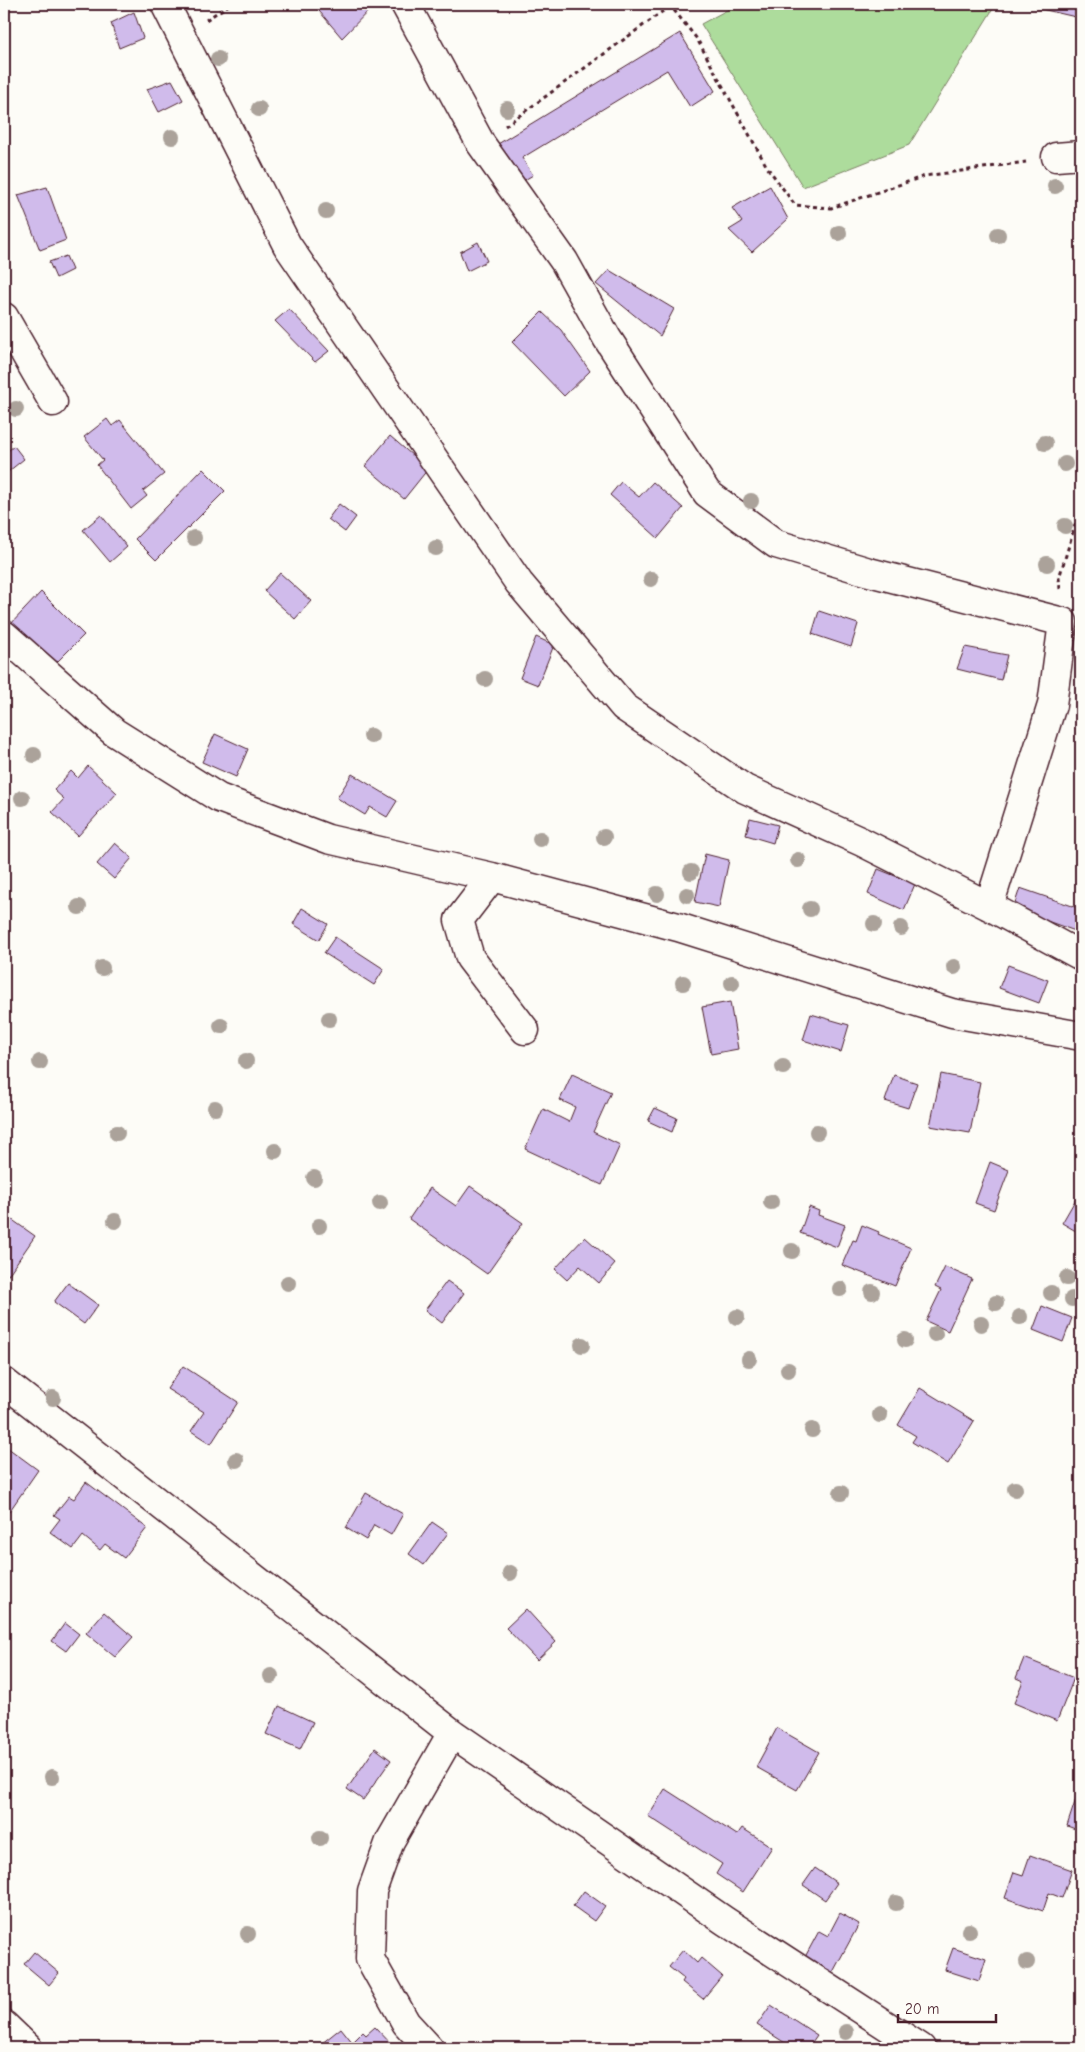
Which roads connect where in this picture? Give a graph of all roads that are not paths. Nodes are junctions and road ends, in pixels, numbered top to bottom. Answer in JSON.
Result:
{"nodes":[{"id":1,"x":165,"y":4,"type":"edge"},
{"id":2,"x":405,"y":4,"type":"edge"},
{"id":3,"x":4,"y":317,"type":"edge"},
{"id":4,"x":53,"y":402,"type":"dead end"},
{"id":5,"x":4,"y":634,"type":"edge"},
{"id":6,"x":492,"y":877,"type":"junction"},
{"id":7,"x":989,"y":906,"type":"junction"},
{"id":8,"x":1081,"y":956,"type":"edge"},
{"id":9,"x":525,"y":1030,"type":"dead end"},
{"id":10,"x":1081,"y":1036,"type":"edge"},
{"id":11,"x":4,"y":1382,"type":"edge"},
{"id":12,"x":452,"y":1732,"type":"junction"},
{"id":13,"x":4,"y":2025,"type":"edge"},
{"id":14,"x":28,"y":2048,"type":"edge"},
{"id":15,"x":429,"y":2048,"type":"edge"},
{"id":16,"x":921,"y":2048,"type":"edge"}],
"edges":[{"from":1,"to":7,"type":"street"},
{"from":2,"to":7,"type":"street"},
{"from":3,"to":4,"type":"street"},
{"from":5,"to":6,"type":"street"},
{"from":6,"to":9,"type":"street"},
{"from":6,"to":10,"type":"street"},
{"from":7,"to":8,"type":"street"},
{"from":11,"to":12,"type":"street"},
{"from":12,"to":15,"type":"street"},
{"from":12,"to":16,"type":"street"},
{"from":13,"to":14,"type":"street"}]}
